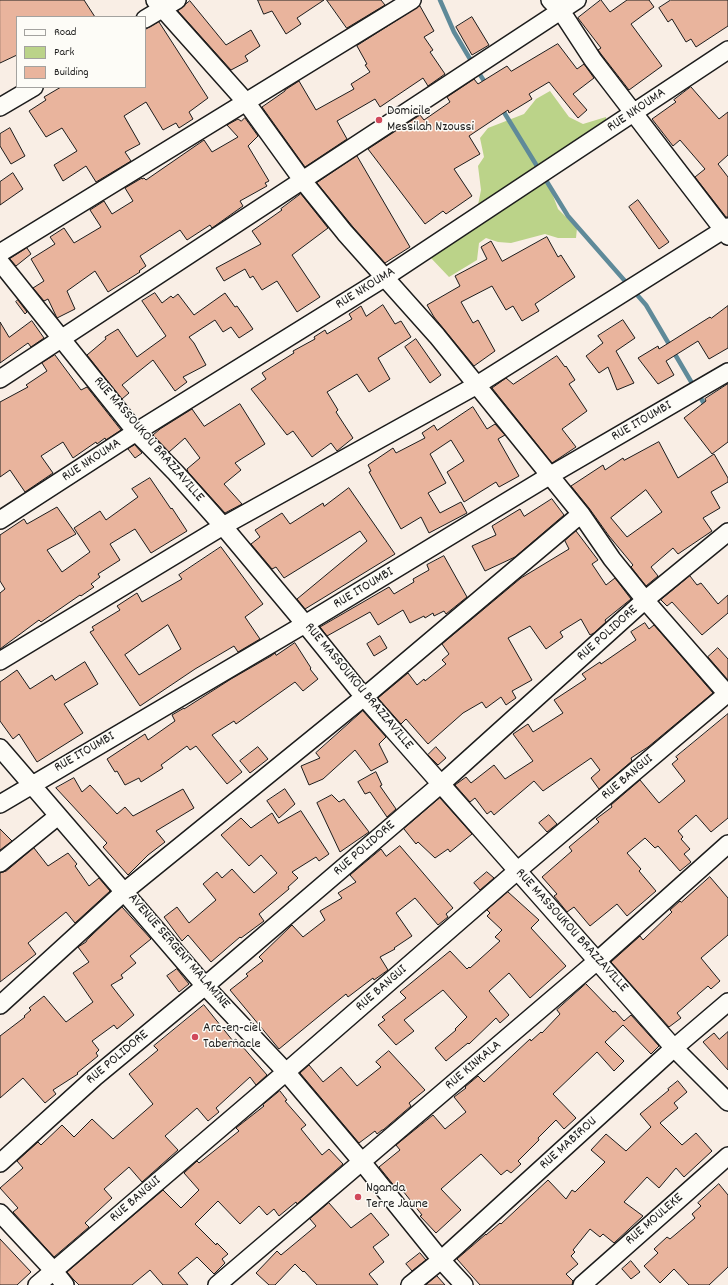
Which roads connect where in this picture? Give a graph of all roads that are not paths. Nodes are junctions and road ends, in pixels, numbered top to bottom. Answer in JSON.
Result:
{"nodes":[{"id":1,"x":177,"y":0,"type":"edge"},
{"id":2,"x":412,"y":0,"type":"edge"},
{"id":3,"x":578,"y":0,"type":"edge"},
{"id":4,"x":158,"y":4,"type":"edge"},
{"id":5,"x":556,"y":6,"type":"edge"},
{"id":6,"x":146,"y":18,"type":"edge"},
{"id":7,"x":728,"y":50,"type":"edge"},
{"id":8,"x":32,"y":88,"type":"edge"},
{"id":9,"x":246,"y":102,"type":"junction"},
{"id":10,"x":0,"y":107,"type":"edge"},
{"id":11,"x":634,"y":114,"type":"junction"},
{"id":12,"x":303,"y":181,"type":"junction"},
{"id":13,"x":727,"y":231,"type":"edge"},
{"id":14,"x":0,"y":253,"type":"edge"},
{"id":15,"x":0,"y":262,"type":"edge"},
{"id":16,"x":384,"y":278,"type":"junction"},
{"id":17,"x":62,"y":340,"type":"junction"},
{"id":18,"x":728,"y":372,"type":"edge"},
{"id":19,"x":0,"y":380,"type":"edge"},
{"id":20,"x":477,"y":385,"type":"junction"},
{"id":21,"x":136,"y":432,"type":"junction"},
{"id":22,"x":549,"y":476,"type":"junction"},
{"id":23,"x":581,"y":514,"type":"junction"},
{"id":24,"x":0,"y":520,"type":"edge"},
{"id":25,"x":223,"y":526,"type":"junction"},
{"id":26,"x":728,"y":532,"type":"edge"},
{"id":27,"x":645,"y":600,"type":"junction"},
{"id":28,"x":306,"y":624,"type":"junction"},
{"id":29,"x":0,"y":661,"type":"edge"},
{"id":30,"x":728,"y":694,"type":"edge"},
{"id":31,"x":364,"y":697,"type":"junction"},
{"id":32,"x":0,"y":748,"type":"edge"},
{"id":33,"x":441,"y":784,"type":"junction"},
{"id":34,"x":32,"y":785,"type":"junction"},
{"id":35,"x":0,"y":804,"type":"edge"},
{"id":36,"x":58,"y":816,"type":"junction"},
{"id":37,"x":728,"y":844,"type":"edge"},
{"id":38,"x":0,"y":863,"type":"edge"},
{"id":39,"x":517,"y":871,"type":"junction"},
{"id":40,"x":125,"y":891,"type":"junction"},
{"id":41,"x":598,"y":961,"type":"junction"},
{"id":42,"x":205,"y":986,"type":"junction"},
{"id":43,"x":728,"y":1002,"type":"edge"},
{"id":44,"x":0,"y":1005,"type":"edge"},
{"id":45,"x":674,"y":1048,"type":"junction"},
{"id":46,"x":286,"y":1072,"type":"junction"},
{"id":47,"x":728,"y":1102,"type":"edge"},
{"id":48,"x":728,"y":1156,"type":"edge"},
{"id":49,"x":362,"y":1162,"type":"junction"},
{"id":50,"x":0,"y":1163,"type":"edge"},
{"id":51,"x":0,"y":1213,"type":"edge"},
{"id":52,"x":441,"y":1260,"type":"junction"},
{"id":53,"x":53,"y":1270,"type":"junction"},
{"id":54,"x":37,"y":1285,"type":"edge"},
{"id":55,"x":65,"y":1285,"type":"edge"},
{"id":56,"x":217,"y":1285,"type":"edge"},
{"id":57,"x":410,"y":1285,"type":"edge"},
{"id":58,"x":464,"y":1285,"type":"edge"},
{"id":59,"x":582,"y":1285,"type":"edge"}],
"edges":[{"from":1,"to":4,"type":"street"},
{"from":2,"to":9,"type":"street"},
{"from":3,"to":5,"type":"street"},
{"from":4,"to":6,"type":"street"},
{"from":4,"to":9,"type":"street"},
{"from":5,"to":11,"type":"street"},
{"from":5,"to":12,"type":"street"},
{"from":7,"to":11,"type":"street","name":"RUE NKOUMA"},
{"from":8,"to":10,"type":"street"},
{"from":9,"to":12,"type":"street"},
{"from":9,"to":14,"type":"street"},
{"from":11,"to":13,"type":"street"},
{"from":11,"to":16,"type":"street","name":"RUE NKOUMA"},
{"from":12,"to":16,"type":"street"},
{"from":12,"to":17,"type":"street"},
{"from":13,"to":20,"type":"street"},
{"from":15,"to":17,"type":"street","name":"RUE MASSOUKOU BRAZZAVILLE"},
{"from":16,"to":20,"type":"street"},
{"from":16,"to":21,"type":"street","name":"RUE NKOUMA"},
{"from":17,"to":19,"type":"street"},
{"from":17,"to":21,"type":"street","name":"RUE MASSOUKOU BRAZZAVILLE"},
{"from":18,"to":22,"type":"street","name":"RUE ITOUMBI"},
{"from":20,"to":22,"type":"street"},
{"from":20,"to":25,"type":"street"},
{"from":21,"to":24,"type":"street","name":"RUE NKOUMA"},
{"from":21,"to":25,"type":"street","name":"RUE MASSOUKOU BRAZZAVILLE"},
{"from":22,"to":23,"type":"street"},
{"from":22,"to":28,"type":"street","name":"RUE ITOUMBI"},
{"from":23,"to":27,"type":"street"},
{"from":23,"to":31,"type":"street"},
{"from":25,"to":28,"type":"street","name":"RUE MASSOUKOU BRAZZAVILLE"},
{"from":25,"to":29,"type":"street"},
{"from":26,"to":27,"type":"street","name":"RUE POLIDORE"},
{"from":27,"to":30,"type":"street"},
{"from":27,"to":33,"type":"street","name":"RUE POLIDORE"},
{"from":28,"to":31,"type":"street","name":"RUE MASSOUKOU BRAZZAVILLE"},
{"from":28,"to":34,"type":"street","name":"RUE ITOUMBI"},
{"from":30,"to":39,"type":"street","name":"RUE BANGUI"},
{"from":31,"to":33,"type":"street","name":"RUE MASSOUKOU BRAZZAVILLE"},
{"from":31,"to":40,"type":"street"},
{"from":32,"to":34,"type":"street","name":"AVENUE SERGENT MALAMINE"},
{"from":33,"to":39,"type":"street","name":"RUE MASSOUKOU BRAZZAVILLE"},
{"from":33,"to":42,"type":"street","name":"RUE POLIDORE"},
{"from":34,"to":35,"type":"street","name":"RUE ITOUMBI"},
{"from":34,"to":36,"type":"street","name":"AVENUE SERGENT MALAMINE"},
{"from":36,"to":38,"type":"street"},
{"from":36,"to":40,"type":"street","name":"AVENUE SERGENT MALAMINE"},
{"from":37,"to":41,"type":"street","name":"RUE KINKALA"},
{"from":39,"to":41,"type":"street","name":"RUE MASSOUKOU BRAZZAVILLE"},
{"from":39,"to":46,"type":"street","name":"RUE BANGUI"},
{"from":40,"to":42,"type":"street","name":"AVENUE SERGENT MALAMINE"},
{"from":40,"to":44,"type":"street"},
{"from":41,"to":45,"type":"street","name":"RUE MASSOUKOU BRAZZAVILLE"},
{"from":41,"to":49,"type":"street","name":"RUE KINKALA"},
{"from":42,"to":46,"type":"street","name":"AVENUE SERGENT MALAMINE"},
{"from":42,"to":50,"type":"street","name":"RUE POLIDORE"},
{"from":43,"to":45,"type":"street","name":"RUE MABIROU"},
{"from":45,"to":47,"type":"street","name":"RUE MASSOUKOU BRAZZAVILLE"},
{"from":45,"to":52,"type":"street","name":"RUE MABIROU"},
{"from":46,"to":49,"type":"street","name":"AVENUE SERGENT MALAMINE"},
{"from":46,"to":53,"type":"street","name":"RUE BANGUI"},
{"from":48,"to":59,"type":"street","name":"RUE MOULEKE"},
{"from":49,"to":52,"type":"street","name":"AVENUE SERGENT MALAMINE"},
{"from":49,"to":56,"type":"street","name":"RUE KINKALA"},
{"from":51,"to":53,"type":"street"},
{"from":52,"to":57,"type":"street","name":"RUE MABIROU"},
{"from":52,"to":58,"type":"street","name":"AVENUE SERGENT MALAMINE"},
{"from":53,"to":54,"type":"street","name":"RUE BANGUI"},
{"from":53,"to":55,"type":"street"}]}
